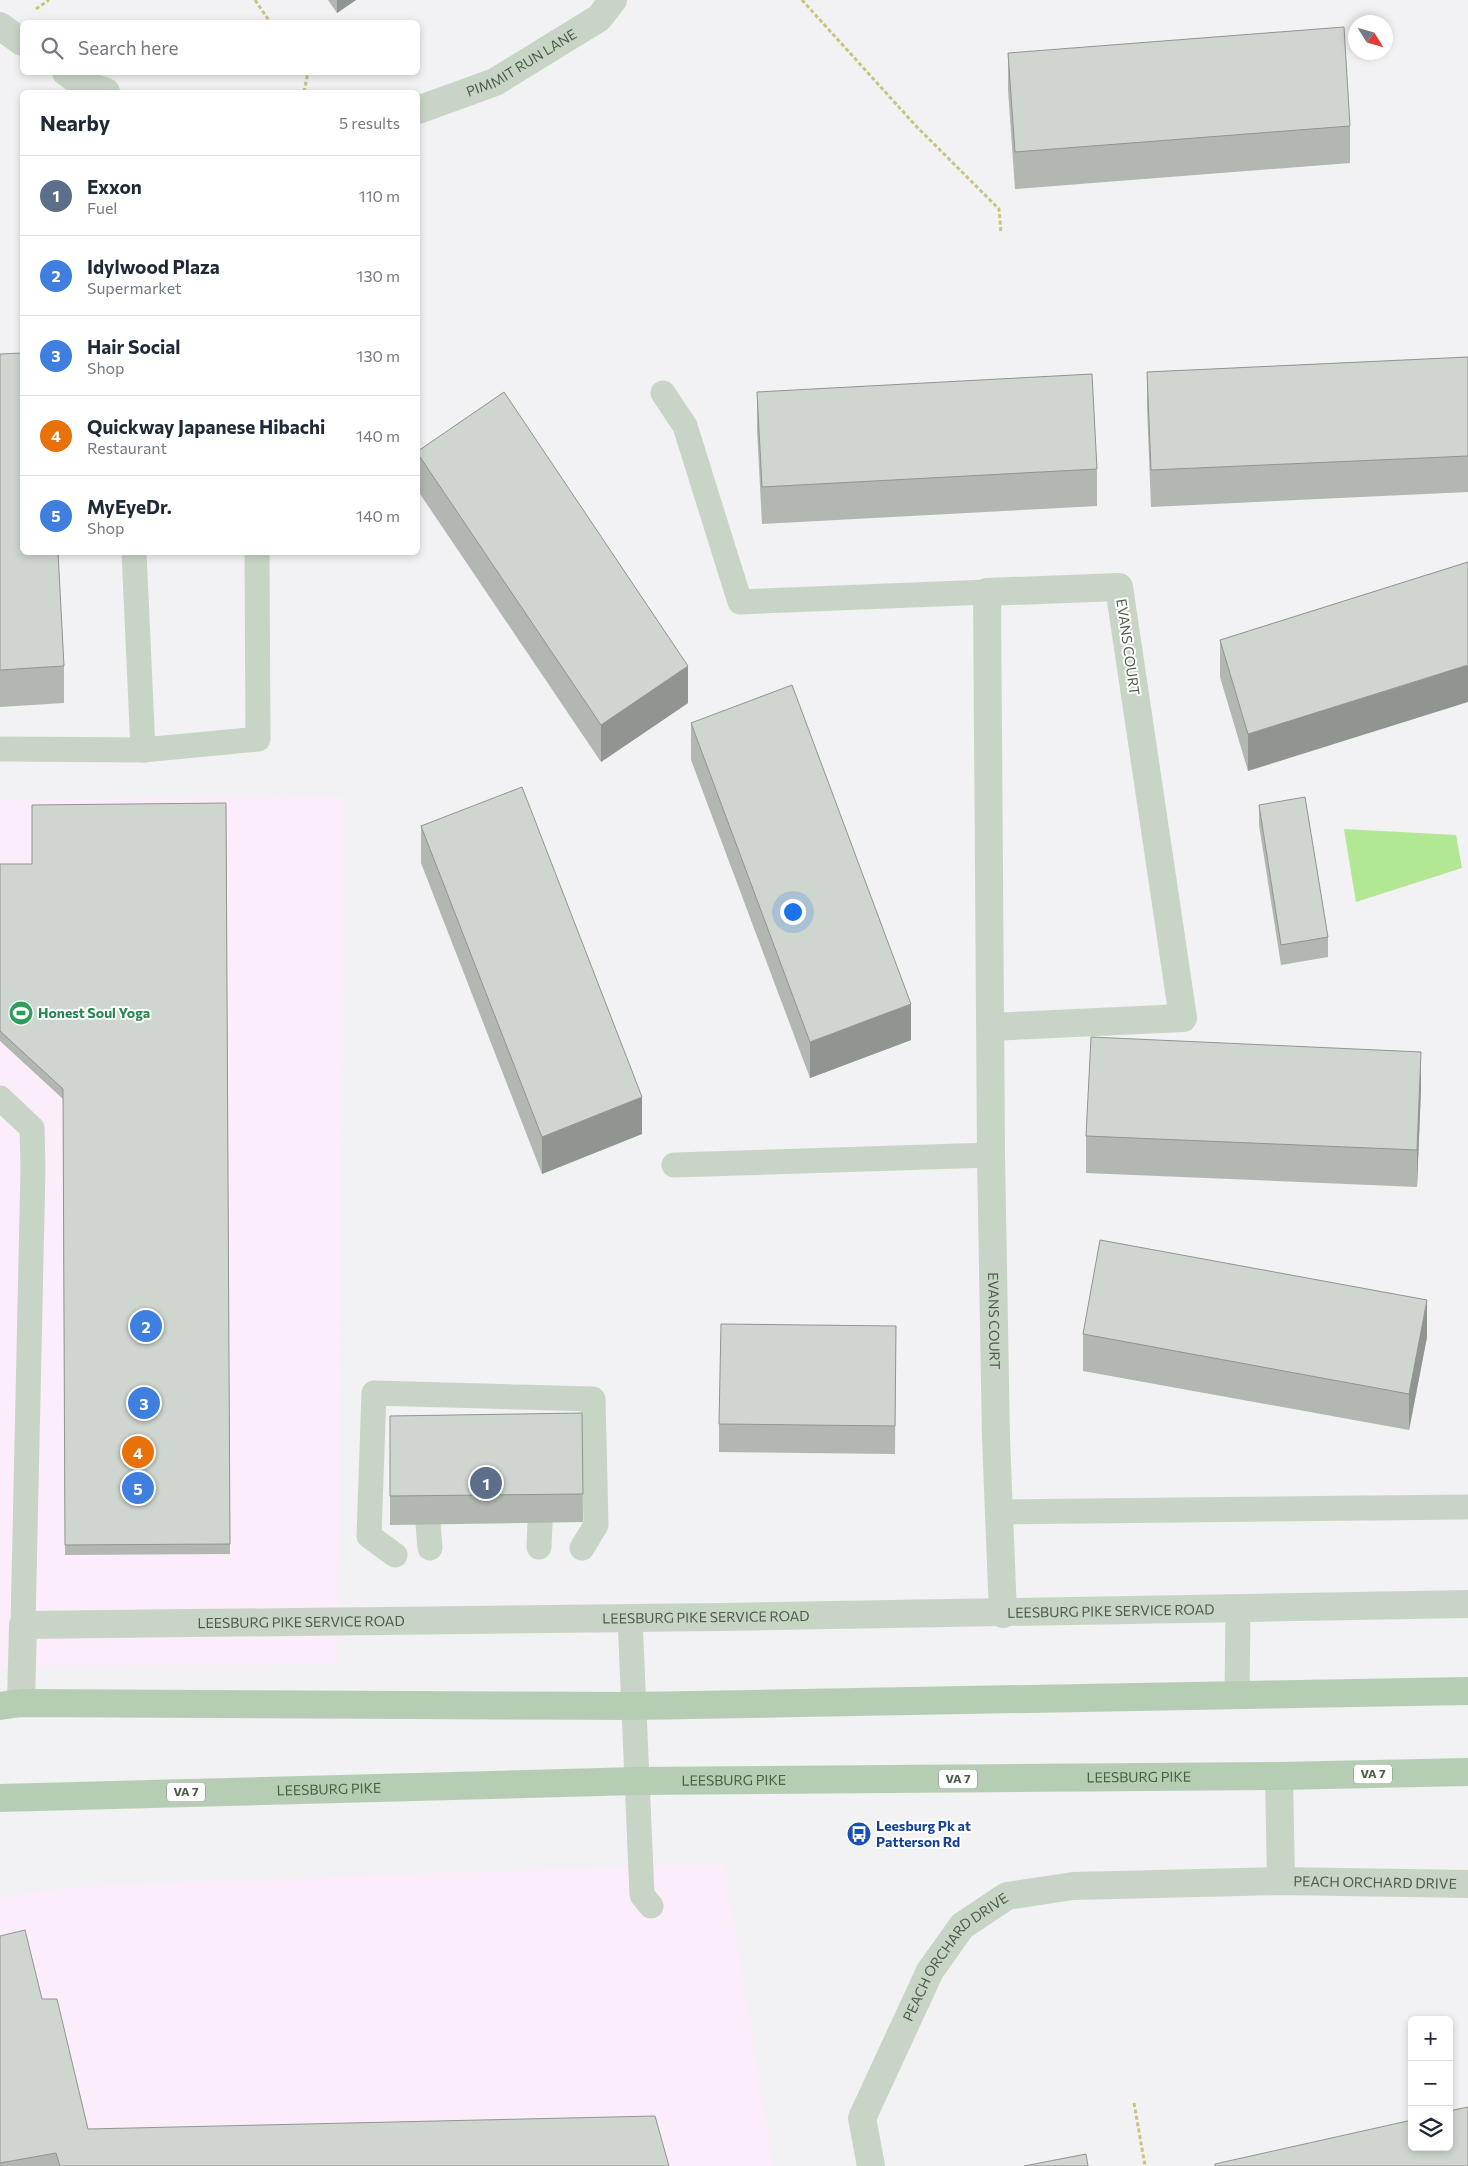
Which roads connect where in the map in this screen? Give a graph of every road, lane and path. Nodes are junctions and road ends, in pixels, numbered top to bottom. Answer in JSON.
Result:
{"nodes":[{"id":1,"x":256,"y":0,"type":"edge"},
{"id":2,"x":613,"y":0,"type":"edge"},
{"id":3,"x":802,"y":0,"type":"edge"},
{"id":4,"x":269,"y":20,"type":"edge"},
{"id":5,"x":0,"y":26,"type":"edge"},
{"id":6,"x":20,"y":41,"type":"edge"},
{"id":7,"x":70,"y":75,"type":"edge"},
{"id":8,"x":307,"y":75,"type":"edge"},
{"id":9,"x":101,"y":90,"type":"edge"},
{"id":10,"x":304,"y":90,"type":"edge"},
{"id":11,"x":420,"y":109,"type":"edge"},
{"id":12,"x":1001,"y":233,"type":"dead end"},
{"id":13,"x":663,"y":393,"type":"dead end"},
{"id":14,"x":134,"y":555,"type":"edge"},
{"id":15,"x":256,"y":555,"type":"edge"},
{"id":16,"x":988,"y":592,"type":"junction"},
{"id":17,"x":0,"y":749,"type":"edge"},
{"id":18,"x":143,"y":750,"type":"junction"},
{"id":19,"x":991,"y":1027,"type":"junction"},
{"id":20,"x":0,"y":1098,"type":"edge"},
{"id":21,"x":991,"y":1155,"type":"junction"},
{"id":22,"x":674,"y":1165,"type":"dead end"},
{"id":23,"x":544,"y":1398,"type":"junction"},
{"id":24,"x":542,"y":1425,"type":"edge"},
{"id":25,"x":1467,"y":1507,"type":"edge"},
{"id":26,"x":1000,"y":1512,"type":"junction"},
{"id":27,"x":582,"y":1548,"type":"dead end"},
{"id":28,"x":395,"y":1555,"type":"dead end"},
{"id":29,"x":1468,"y":1604,"type":"edge"},
{"id":30,"x":1238,"y":1609,"type":"junction"},
{"id":31,"x":1003,"y":1614,"type":"junction"},
{"id":32,"x":630,"y":1618,"type":"junction"},
{"id":33,"x":23,"y":1625,"type":"junction"},
{"id":34,"x":1468,"y":1691,"type":"edge"},
{"id":35,"x":1237,"y":1695,"type":"junction"},
{"id":36,"x":11,"y":1704,"type":"edge"},
{"id":37,"x":634,"y":1706,"type":"junction"},
{"id":38,"x":1468,"y":1772,"type":"edge"},
{"id":39,"x":1279,"y":1776,"type":"junction"},
{"id":40,"x":638,"y":1781,"type":"junction"},
{"id":41,"x":0,"y":1798,"type":"edge"},
{"id":42,"x":1281,"y":1881,"type":"junction"},
{"id":43,"x":1468,"y":1884,"type":"edge"},
{"id":44,"x":651,"y":1906,"type":"dead end"},
{"id":45,"x":1134,"y":2103,"type":"dead end"},
{"id":46,"x":871,"y":2166,"type":"edge"},
{"id":47,"x":1145,"y":2166,"type":"edge"}],
"edges":[{"from":1,"to":4,"type":"path"},
{"from":2,"to":11,"type":"street","name":"PIMMIT RUN LANE"},
{"from":3,"to":12,"type":"path"},
{"from":5,"to":6,"type":"street"},
{"from":7,"to":9,"type":"street"},
{"from":8,"to":10,"type":"path"},
{"from":13,"to":16,"type":"lane"},
{"from":14,"to":18,"type":"lane"},
{"from":15,"to":18,"type":"lane"},
{"from":16,"to":19,"type":"street","name":"EVANS COURT"},
{"from":16,"to":19,"type":"street","name":"EVANS COURT"},
{"from":17,"to":18,"type":"lane"},
{"from":19,"to":21,"type":"street","name":"EVANS COURT"},
{"from":20,"to":33,"type":"lane"},
{"from":21,"to":22,"type":"lane"},
{"from":21,"to":26,"type":"street","name":"EVANS COURT"},
{"from":23,"to":24,"type":"lane"},
{"from":23,"to":27,"type":"lane"},
{"from":23,"to":28,"type":"lane"},
{"from":25,"to":26,"type":"lane"},
{"from":26,"to":31,"type":"street","name":"EVANS COURT"},
{"from":29,"to":30,"type":"street","name":"LEESBURG PIKE SERVICE ROAD"},
{"from":30,"to":31,"type":"street","name":"LEESBURG PIKE SERVICE ROAD"},
{"from":30,"to":35,"type":"lane"},
{"from":31,"to":32,"type":"street","name":"LEESBURG PIKE SERVICE ROAD"},
{"from":32,"to":33,"type":"street","name":"LEESBURG PIKE SERVICE ROAD"},
{"from":32,"to":37,"type":"lane"},
{"from":33,"to":36,"type":"street"},
{"from":34,"to":35,"type":"main road"},
{"from":35,"to":37,"type":"main road"},
{"from":36,"to":37,"type":"main road"},
{"from":37,"to":40,"type":"lane"},
{"from":38,"to":39,"type":"main road","name":"LEESBURG PIKE","number":"VA 7"},
{"from":39,"to":40,"type":"main road","name":"LEESBURG PIKE","number":"VA 7"},
{"from":39,"to":42,"type":"street","name":"PEACH ORCHARD DRIVE"},
{"from":40,"to":41,"type":"main road","name":"LEESBURG PIKE","number":"VA 7"},
{"from":40,"to":44,"type":"lane"},
{"from":42,"to":43,"type":"street","name":"PEACH ORCHARD DRIVE"},
{"from":42,"to":46,"type":"street","name":"PEACH ORCHARD DRIVE"},
{"from":45,"to":47,"type":"path"}]}
